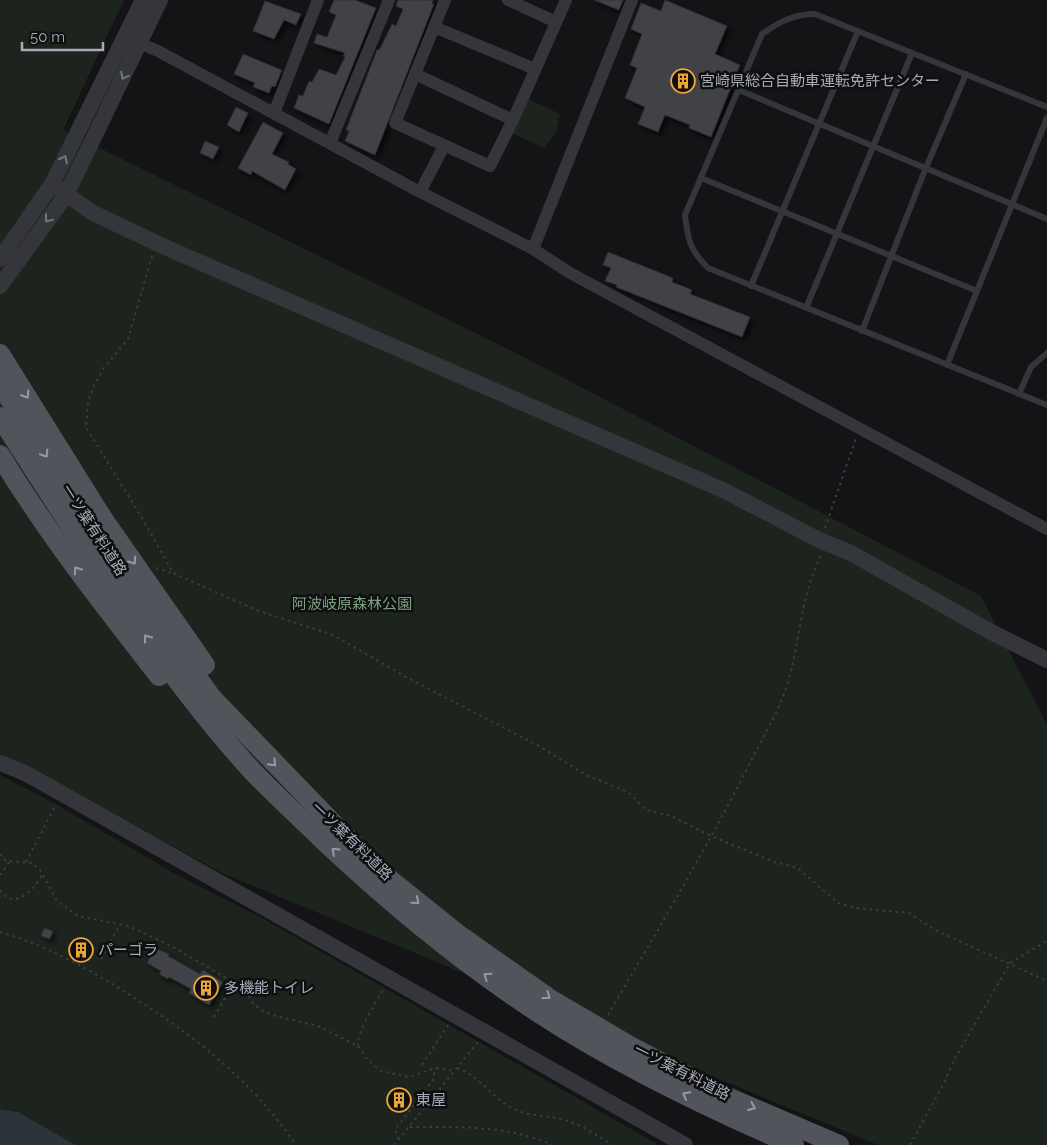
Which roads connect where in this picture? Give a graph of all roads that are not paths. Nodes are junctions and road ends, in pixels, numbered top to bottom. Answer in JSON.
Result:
{"nodes":[{"id":1,"x":143,"y":0,"type":"edge"},
{"id":2,"x":160,"y":0,"type":"edge"},
{"id":3,"x":318,"y":0,"type":"edge"},
{"id":4,"x":390,"y":0,"type":"edge"},
{"id":5,"x":445,"y":0,"type":"edge"},
{"id":6,"x":508,"y":0,"type":"edge"},
{"id":7,"x":566,"y":0,"type":"edge"},
{"id":8,"x":632,"y":0,"type":"edge"},
{"id":9,"x":556,"y":22,"type":"junction"},
{"id":10,"x":434,"y":26,"type":"junction"},
{"id":11,"x":858,"y":32,"type":"junction"},
{"id":12,"x":132,"y":40,"type":"junction"},
{"id":13,"x":912,"y":54,"type":"junction"},
{"id":14,"x":535,"y":69,"type":"junction"},
{"id":15,"x":414,"y":74,"type":"junction"},
{"id":16,"x":966,"y":74,"type":"junction"},
{"id":17,"x":739,"y":90,"type":"junction"},
{"id":18,"x":1047,"y":107,"type":"edge"},
{"id":19,"x":274,"y":113,"type":"junction"},
{"id":20,"x":1047,"y":118,"type":"edge"},
{"id":21,"x":512,"y":120,"type":"junction"},
{"id":22,"x":818,"y":124,"type":"junction"},
{"id":23,"x":330,"y":143,"type":"junction"},
{"id":24,"x":444,"y":146,"type":"junction"},
{"id":25,"x":871,"y":147,"type":"junction"},
{"id":26,"x":925,"y":170,"type":"junction"},
{"id":27,"x":701,"y":178,"type":"junction"},
{"id":28,"x":52,"y":184,"type":"junction"},
{"id":29,"x":420,"y":192,"type":"junction"},
{"id":30,"x":66,"y":195,"type":"junction"},
{"id":31,"x":1011,"y":205,"type":"junction"},
{"id":32,"x":782,"y":211,"type":"junction"},
{"id":33,"x":1047,"y":219,"type":"edge"},
{"id":34,"x":837,"y":232,"type":"junction"},
{"id":35,"x":533,"y":249,"type":"junction"},
{"id":36,"x":892,"y":254,"type":"junction"},
{"id":37,"x":0,"y":259,"type":"edge"},
{"id":38,"x":0,"y":286,"type":"edge"},
{"id":39,"x":751,"y":286,"type":"junction"},
{"id":40,"x":977,"y":291,"type":"junction"},
{"id":41,"x":806,"y":308,"type":"junction"},
{"id":42,"x":862,"y":331,"type":"junction"},
{"id":43,"x":1047,"y":353,"type":"edge"},
{"id":44,"x":0,"y":354,"type":"edge"},
{"id":45,"x":947,"y":365,"type":"junction"},
{"id":46,"x":0,"y":384,"type":"edge"},
{"id":47,"x":1019,"y":394,"type":"junction"},
{"id":48,"x":1047,"y":405,"type":"edge"},
{"id":49,"x":0,"y":417,"type":"edge"},
{"id":50,"x":0,"y":456,"type":"edge"},
{"id":51,"x":1047,"y":529,"type":"edge"},
{"id":52,"x":819,"y":540,"type":"junction"},
{"id":53,"x":116,"y":580,"type":"junction"},
{"id":54,"x":1047,"y":660,"type":"edge"},
{"id":55,"x":1047,"y":672,"type":"edge"},
{"id":56,"x":254,"y":743,"type":"junction"},
{"id":57,"x":0,"y":763,"type":"edge"},
{"id":58,"x":246,"y":764,"type":"junction"},
{"id":59,"x":685,"y":1145,"type":"edge"},
{"id":60,"x":794,"y":1145,"type":"edge"},
{"id":61,"x":839,"y":1145,"type":"edge"}],
"edges":[{"from":1,"to":12,"type":"street"},
{"from":2,"to":12,"type":"street"},
{"from":3,"to":19,"type":"street"},
{"from":4,"to":23,"type":"street"},
{"from":5,"to":10,"type":"street"},
{"from":6,"to":9,"type":"street"},
{"from":7,"to":9,"type":"street"},
{"from":8,"to":35,"type":"street"},
{"from":9,"to":14,"type":"street"},
{"from":10,"to":14,"type":"street"},
{"from":10,"to":15,"type":"street"},
{"from":11,"to":13,"type":"lane"},
{"from":11,"to":17,"type":"lane"},
{"from":11,"to":22,"type":"lane"},
{"from":12,"to":19,"type":"street"},
{"from":28,"to":12,"type":"street","one_way":true},
{"from":12,"to":30,"type":"street","one_way":true},
{"from":13,"to":16,"type":"lane"},
{"from":13,"to":25,"type":"lane"},
{"from":14,"to":21,"type":"street"},
{"from":15,"to":21,"type":"street"},
{"from":15,"to":24,"type":"street"},
{"from":16,"to":18,"type":"lane"},
{"from":16,"to":26,"type":"lane"},
{"from":17,"to":22,"type":"lane"},
{"from":17,"to":27,"type":"lane"},
{"from":19,"to":23,"type":"street"},
{"from":20,"to":31,"type":"lane"},
{"from":21,"to":24,"type":"street"},
{"from":22,"to":25,"type":"lane"},
{"from":22,"to":32,"type":"lane"},
{"from":23,"to":29,"type":"street"},
{"from":24,"to":29,"type":"street"},
{"from":25,"to":26,"type":"lane"},
{"from":25,"to":34,"type":"lane"},
{"from":26,"to":31,"type":"lane"},
{"from":26,"to":36,"type":"lane"},
{"from":27,"to":32,"type":"lane"},
{"from":27,"to":39,"type":"lane"},
{"from":28,"to":30,"type":"street"},
{"from":28,"to":37,"type":"street"},
{"from":29,"to":35,"type":"street"},
{"from":30,"to":38,"type":"street","one_way":true},
{"from":30,"to":52,"type":"street"},
{"from":31,"to":33,"type":"lane"},
{"from":31,"to":40,"type":"lane"},
{"from":32,"to":34,"type":"lane"},
{"from":32,"to":39,"type":"lane"},
{"from":34,"to":36,"type":"lane"},
{"from":34,"to":41,"type":"lane"},
{"from":35,"to":51,"type":"street"},
{"from":36,"to":40,"type":"lane"},
{"from":36,"to":42,"type":"lane"},
{"from":39,"to":41,"type":"lane"},
{"from":40,"to":45,"type":"lane"},
{"from":41,"to":42,"type":"lane"},
{"from":42,"to":45,"type":"lane"},
{"from":43,"to":47,"type":"lane"},
{"from":44,"to":56,"type":"main road","one_way":true},
{"from":45,"to":47,"type":"lane"},
{"from":46,"to":53,"type":"main road","name":"一ツ葉有料道路","one_way":true},
{"from":47,"to":48,"type":"lane"},
{"from":49,"to":53,"type":"main road","name":"一ツ葉有料道路"},
{"from":58,"to":50,"type":"main road","one_way":true},
{"from":52,"to":54,"type":"street"},
{"from":52,"to":55,"type":"street"},
{"from":53,"to":56,"type":"main road","name":"一ツ葉有料道路"},
{"from":58,"to":53,"type":"main road","name":"一ツ葉有料道路","one_way":true},
{"from":56,"to":61,"type":"main road","name":"一ツ葉有料道路","one_way":true},
{"from":57,"to":59,"type":"street"},
{"from":60,"to":58,"type":"main road","name":"一ツ葉有料道路","one_way":true}]}
